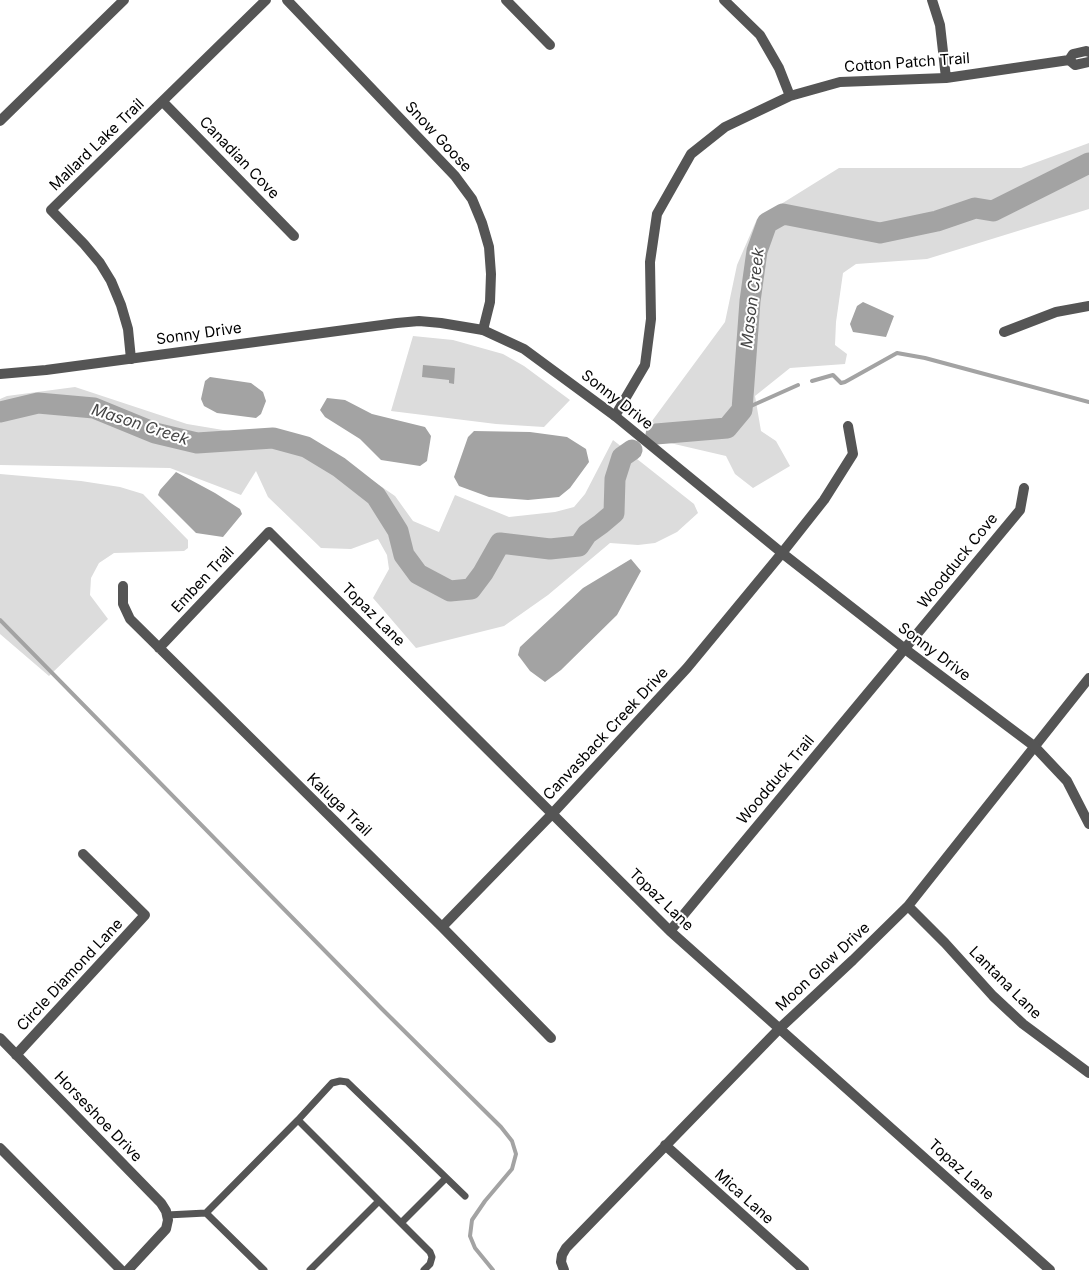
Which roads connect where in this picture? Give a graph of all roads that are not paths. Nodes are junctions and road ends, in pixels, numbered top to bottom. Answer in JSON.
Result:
{"nodes":[{"id":1,"x":124,"y":0,"type":"edge"},
{"id":2,"x":266,"y":0,"type":"edge"},
{"id":3,"x":287,"y":0,"type":"edge"},
{"id":4,"x":506,"y":0,"type":"edge"},
{"id":5,"x":724,"y":0,"type":"edge"},
{"id":6,"x":932,"y":0,"type":"edge"},
{"id":7,"x":550,"y":45,"type":"dead end"},
{"id":8,"x":1089,"y":52,"type":"edge"},
{"id":9,"x":1069,"y":60,"type":"junction"},
{"id":10,"x":1089,"y":62,"type":"edge"},
{"id":11,"x":946,"y":78,"type":"junction"},
{"id":12,"x":790,"y":96,"type":"junction"},
{"id":13,"x":163,"y":102,"type":"junction"},
{"id":14,"x":0,"y":121,"type":"edge"},
{"id":15,"x":294,"y":236,"type":"dead end"},
{"id":16,"x":1089,"y":306,"type":"edge"},
{"id":17,"x":483,"y":330,"type":"junction"},
{"id":18,"x":1004,"y":332,"type":"dead end"},
{"id":19,"x":131,"y":359,"type":"junction"},
{"id":20,"x":0,"y":374,"type":"edge"},
{"id":21,"x":615,"y":416,"type":"junction"},
{"id":22,"x":848,"y":426,"type":"dead end"},
{"id":23,"x":1024,"y":488,"type":"dead end"},
{"id":24,"x":269,"y":532,"type":"joint"},
{"id":25,"x":782,"y":553,"type":"junction"},
{"id":26,"x":123,"y":586,"type":"dead end"},
{"id":27,"x":158,"y":648,"type":"junction"},
{"id":28,"x":905,"y":649,"type":"junction"},
{"id":29,"x":1089,"y":678,"type":"edge"},
{"id":30,"x":1034,"y":746,"type":"junction"},
{"id":31,"x":552,"y":814,"type":"junction"},
{"id":32,"x":1089,"y":824,"type":"edge"},
{"id":33,"x":83,"y":854,"type":"dead end"},
{"id":34,"x":908,"y":906,"type":"junction"},
{"id":35,"x":442,"y":927,"type":"junction"},
{"id":36,"x":670,"y":931,"type":"junction"},
{"id":37,"x":780,"y":1028,"type":"junction"},
{"id":38,"x":0,"y":1038,"type":"edge"},
{"id":39,"x":551,"y":1038,"type":"dead end"},
{"id":40,"x":16,"y":1055,"type":"junction"},
{"id":41,"x":1089,"y":1074,"type":"edge"},
{"id":42,"x":298,"y":1120,"type":"junction"},
{"id":43,"x":665,"y":1145,"type":"junction"},
{"id":44,"x":0,"y":1148,"type":"edge"},
{"id":45,"x":445,"y":1179,"type":"junction"},
{"id":46,"x":465,"y":1196,"type":"dead end"},
{"id":47,"x":379,"y":1201,"type":"junction"},
{"id":48,"x":206,"y":1212,"type":"junction"},
{"id":49,"x":167,"y":1218,"type":"junction"},
{"id":50,"x":401,"y":1223,"type":"junction"},
{"id":51,"x":562,"y":1266,"type":"edge"},
{"id":52,"x":121,"y":1270,"type":"edge"},
{"id":53,"x":128,"y":1270,"type":"edge"},
{"id":54,"x":264,"y":1270,"type":"edge"},
{"id":55,"x":310,"y":1270,"type":"edge"},
{"id":56,"x":424,"y":1270,"type":"edge"},
{"id":57,"x":804,"y":1270,"type":"edge"},
{"id":58,"x":1050,"y":1270,"type":"edge"}],
"edges":[{"from":1,"to":14,"type":"street"},
{"from":2,"to":13,"type":"street","name":"Mallard Lake Trail"},
{"from":3,"to":17,"type":"street","name":"Snow Goose"},
{"from":4,"to":7,"type":"street"},
{"from":5,"to":12,"type":"street"},
{"from":6,"to":11,"type":"street"},
{"from":8,"to":9,"type":"street"},
{"from":9,"to":10,"type":"street","name":"Cotton Patch Trail"},
{"from":9,"to":11,"type":"street","name":"Cotton Patch Trail"},
{"from":11,"to":12,"type":"street","name":"Cotton Patch Trail"},
{"from":12,"to":21,"type":"street","name":"Cotton Patch Trail"},
{"from":13,"to":15,"type":"street","name":"Canadian Cove"},
{"from":13,"to":19,"type":"street","name":"Mallard Lake Trail"},
{"from":16,"to":18,"type":"street"},
{"from":17,"to":19,"type":"street","name":"Sonny Drive"},
{"from":17,"to":21,"type":"street","name":"Sonny Drive"},
{"from":19,"to":20,"type":"street","name":"Sonny Drive"},
{"from":21,"to":25,"type":"street","name":"Sonny Drive"},
{"from":22,"to":25,"type":"street","name":"Canvasback Creek Drive"},
{"from":23,"to":28,"type":"street","name":"Woodduck Cove"},
{"from":24,"to":27,"type":"street","name":"Emben Trail"},
{"from":24,"to":31,"type":"street","name":"Topaz Lane"},
{"from":25,"to":28,"type":"street","name":"Sonny Drive"},
{"from":25,"to":31,"type":"street","name":"Canvasback Creek Drive"},
{"from":26,"to":27,"type":"street","name":"Kaluga Trail"},
{"from":27,"to":35,"type":"street","name":"Kaluga Trail"},
{"from":28,"to":30,"type":"street","name":"Sonny Drive"},
{"from":28,"to":36,"type":"street","name":"Woodduck Trail"},
{"from":29,"to":30,"type":"street","name":"Moon Glow Drive"},
{"from":30,"to":32,"type":"street","name":"Sonny Drive"},
{"from":30,"to":34,"type":"street","name":"Moon Glow Drive"},
{"from":31,"to":35,"type":"street","name":"Canvasback Creek Drive"},
{"from":31,"to":36,"type":"street","name":"Topaz Lane"},
{"from":33,"to":40,"type":"street","name":"Circle Diamond Lane"},
{"from":34,"to":37,"type":"street","name":"Moon Glow Drive"},
{"from":34,"to":41,"type":"street","name":"Lantana Lane"},
{"from":35,"to":39,"type":"street","name":"Kaluga Trail"},
{"from":36,"to":37,"type":"street","name":"Topaz Lane"},
{"from":37,"to":43,"type":"street","name":"Moon Glow Drive"},
{"from":37,"to":58,"type":"street","name":"Topaz Lane"},
{"from":38,"to":40,"type":"street","name":"Horseshoe Drive"},
{"from":40,"to":49,"type":"street","name":"Horseshoe Drive"},
{"from":42,"to":45,"type":"lane"},
{"from":42,"to":47,"type":"lane"},
{"from":42,"to":48,"type":"lane"},
{"from":43,"to":51,"type":"street","name":"Moon Glow Drive"},
{"from":43,"to":57,"type":"street","name":"Mica Lane"},
{"from":44,"to":52,"type":"street"},
{"from":45,"to":46,"type":"lane"},
{"from":45,"to":50,"type":"lane"},
{"from":47,"to":50,"type":"lane"},
{"from":47,"to":55,"type":"lane"},
{"from":48,"to":49,"type":"lane"},
{"from":48,"to":54,"type":"lane"},
{"from":49,"to":53,"type":"street"},
{"from":50,"to":56,"type":"lane"}]}
